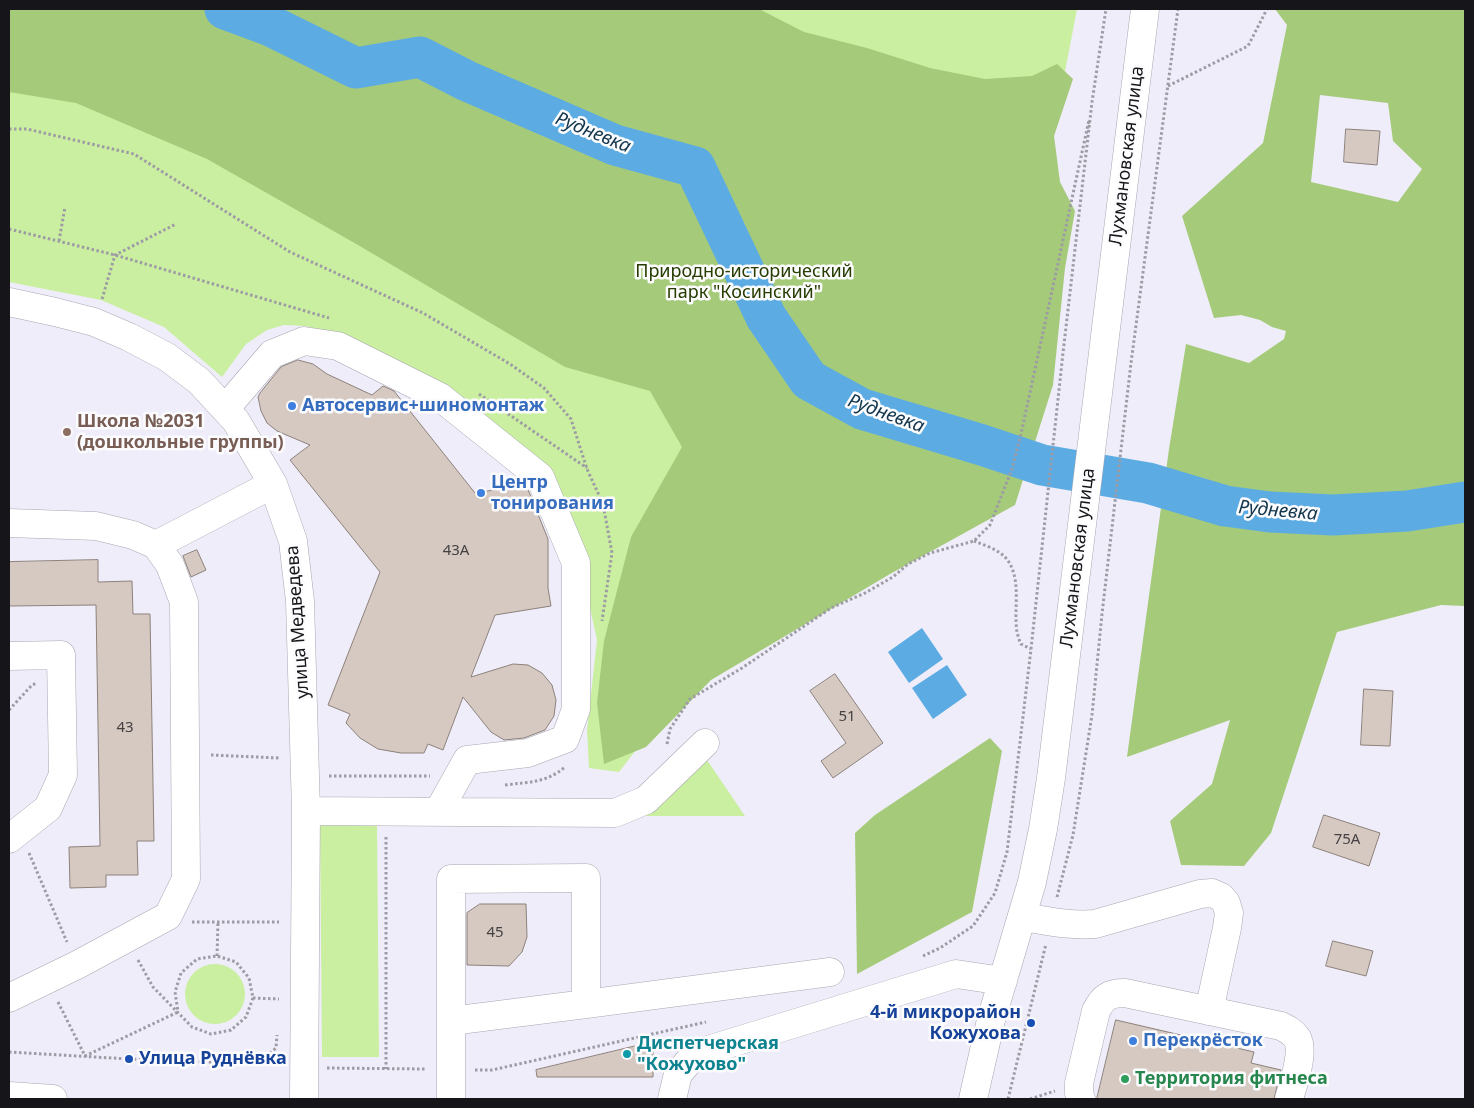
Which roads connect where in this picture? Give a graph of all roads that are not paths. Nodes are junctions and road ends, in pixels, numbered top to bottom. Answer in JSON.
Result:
{"nodes":[{"id":1,"x":1145,"y":9,"type":"edge"},
{"id":2,"x":9,"y":302,"type":"edge"},
{"id":3,"x":225,"y":409,"type":"junction"},
{"id":4,"x":273,"y":484,"type":"junction"},
{"id":5,"x":9,"y":523,"type":"edge"},
{"id":6,"x":156,"y":545,"type":"junction"},
{"id":7,"x":9,"y":656,"type":"edge"},
{"id":8,"x":705,"y":744,"type":"dead end"},
{"id":9,"x":306,"y":811,"type":"junction"},
{"id":10,"x":438,"y":812,"type":"junction"},
{"id":11,"x":14,"y":835,"type":"edge"},
{"id":12,"x":1022,"y":917,"type":"junction"},
{"id":13,"x":830,"y":972,"type":"dead end"},
{"id":14,"x":1003,"y":981,"type":"junction"},
{"id":15,"x":9,"y":998,"type":"edge"},
{"id":16,"x":586,"y":1004,"type":"junction"},
{"id":17,"x":1209,"y":1011,"type":"junction"},
{"id":18,"x":451,"y":1022,"type":"junction"},
{"id":19,"x":9,"y":1096,"type":"edge"},
{"id":20,"x":53,"y":1099,"type":"edge"},
{"id":21,"x":304,"y":1099,"type":"edge"},
{"id":22,"x":451,"y":1099,"type":"edge"},
{"id":23,"x":672,"y":1099,"type":"edge"},
{"id":24,"x":974,"y":1099,"type":"edge"},
{"id":25,"x":1081,"y":1099,"type":"edge"},
{"id":26,"x":1289,"y":1099,"type":"edge"}],
"edges":[{"from":1,"to":12,"type":"street","name":"Лухмановская улица"},
{"from":2,"to":3,"type":"street","name":"улица Медведева"},
{"from":3,"to":4,"type":"street","name":"улица Медведева"},
{"from":3,"to":10,"type":"street"},
{"from":4,"to":6,"type":"street"},
{"from":4,"to":9,"type":"street","name":"улица Медведева"},
{"from":5,"to":6,"type":"street"},
{"from":6,"to":15,"type":"street"},
{"from":7,"to":11,"type":"street"},
{"from":8,"to":10,"type":"street"},
{"from":9,"to":10,"type":"street"},
{"from":9,"to":21,"type":"street","name":"улица Медведева"},
{"from":12,"to":14,"type":"street","name":"Лухмановская улица"},
{"from":12,"to":17,"type":"street"},
{"from":13,"to":16,"type":"street"},
{"from":14,"to":23,"type":"street"},
{"from":14,"to":24,"type":"street","name":"Лухмановская улица"},
{"from":16,"to":18,"type":"street"},
{"from":16,"to":18,"type":"street"},
{"from":17,"to":25,"type":"street"},
{"from":17,"to":26,"type":"street"},
{"from":18,"to":22,"type":"street"},
{"from":19,"to":20,"type":"street"}]}
